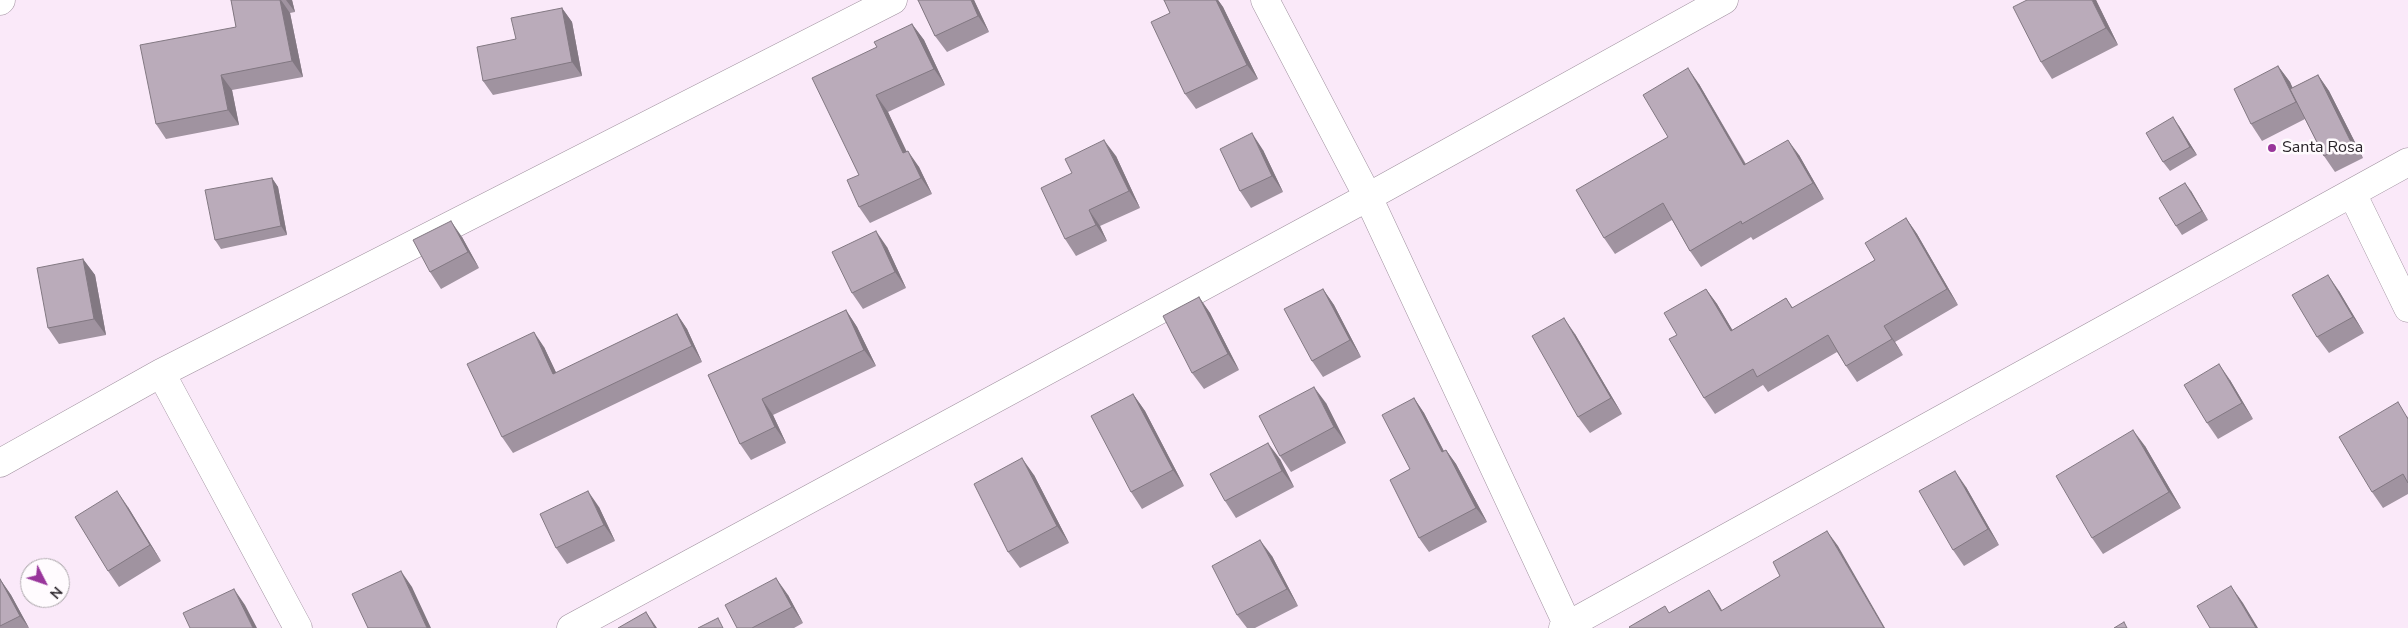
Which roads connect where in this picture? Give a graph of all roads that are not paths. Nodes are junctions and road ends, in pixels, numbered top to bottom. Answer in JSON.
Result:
{"nodes":[{"id":1,"x":893,"y":0,"type":"edge"},
{"id":2,"x":1265,"y":0,"type":"edge"},
{"id":3,"x":1724,"y":0,"type":"edge"},
{"id":4,"x":2408,"y":162,"type":"edge"},
{"id":5,"x":2352,"y":193,"type":"junction"},
{"id":6,"x":1368,"y":197,"type":"junction"},
{"id":7,"x":2408,"y":308,"type":"edge"},
{"id":8,"x":161,"y":373,"type":"junction"},
{"id":9,"x":0,"y":463,"type":"edge"},
{"id":10,"x":1566,"y":627,"type":"edge"},
{"id":11,"x":298,"y":628,"type":"edge"},
{"id":12,"x":571,"y":628,"type":"edge"}],
"edges":[{"from":1,"to":8,"type":"street"},
{"from":2,"to":6,"type":"street"},
{"from":3,"to":6,"type":"street"},
{"from":4,"to":5,"type":"street"},
{"from":5,"to":7,"type":"street"},
{"from":5,"to":10,"type":"street"},
{"from":6,"to":10,"type":"street"},
{"from":6,"to":12,"type":"street"},
{"from":8,"to":9,"type":"street"},
{"from":8,"to":11,"type":"street"}]}
